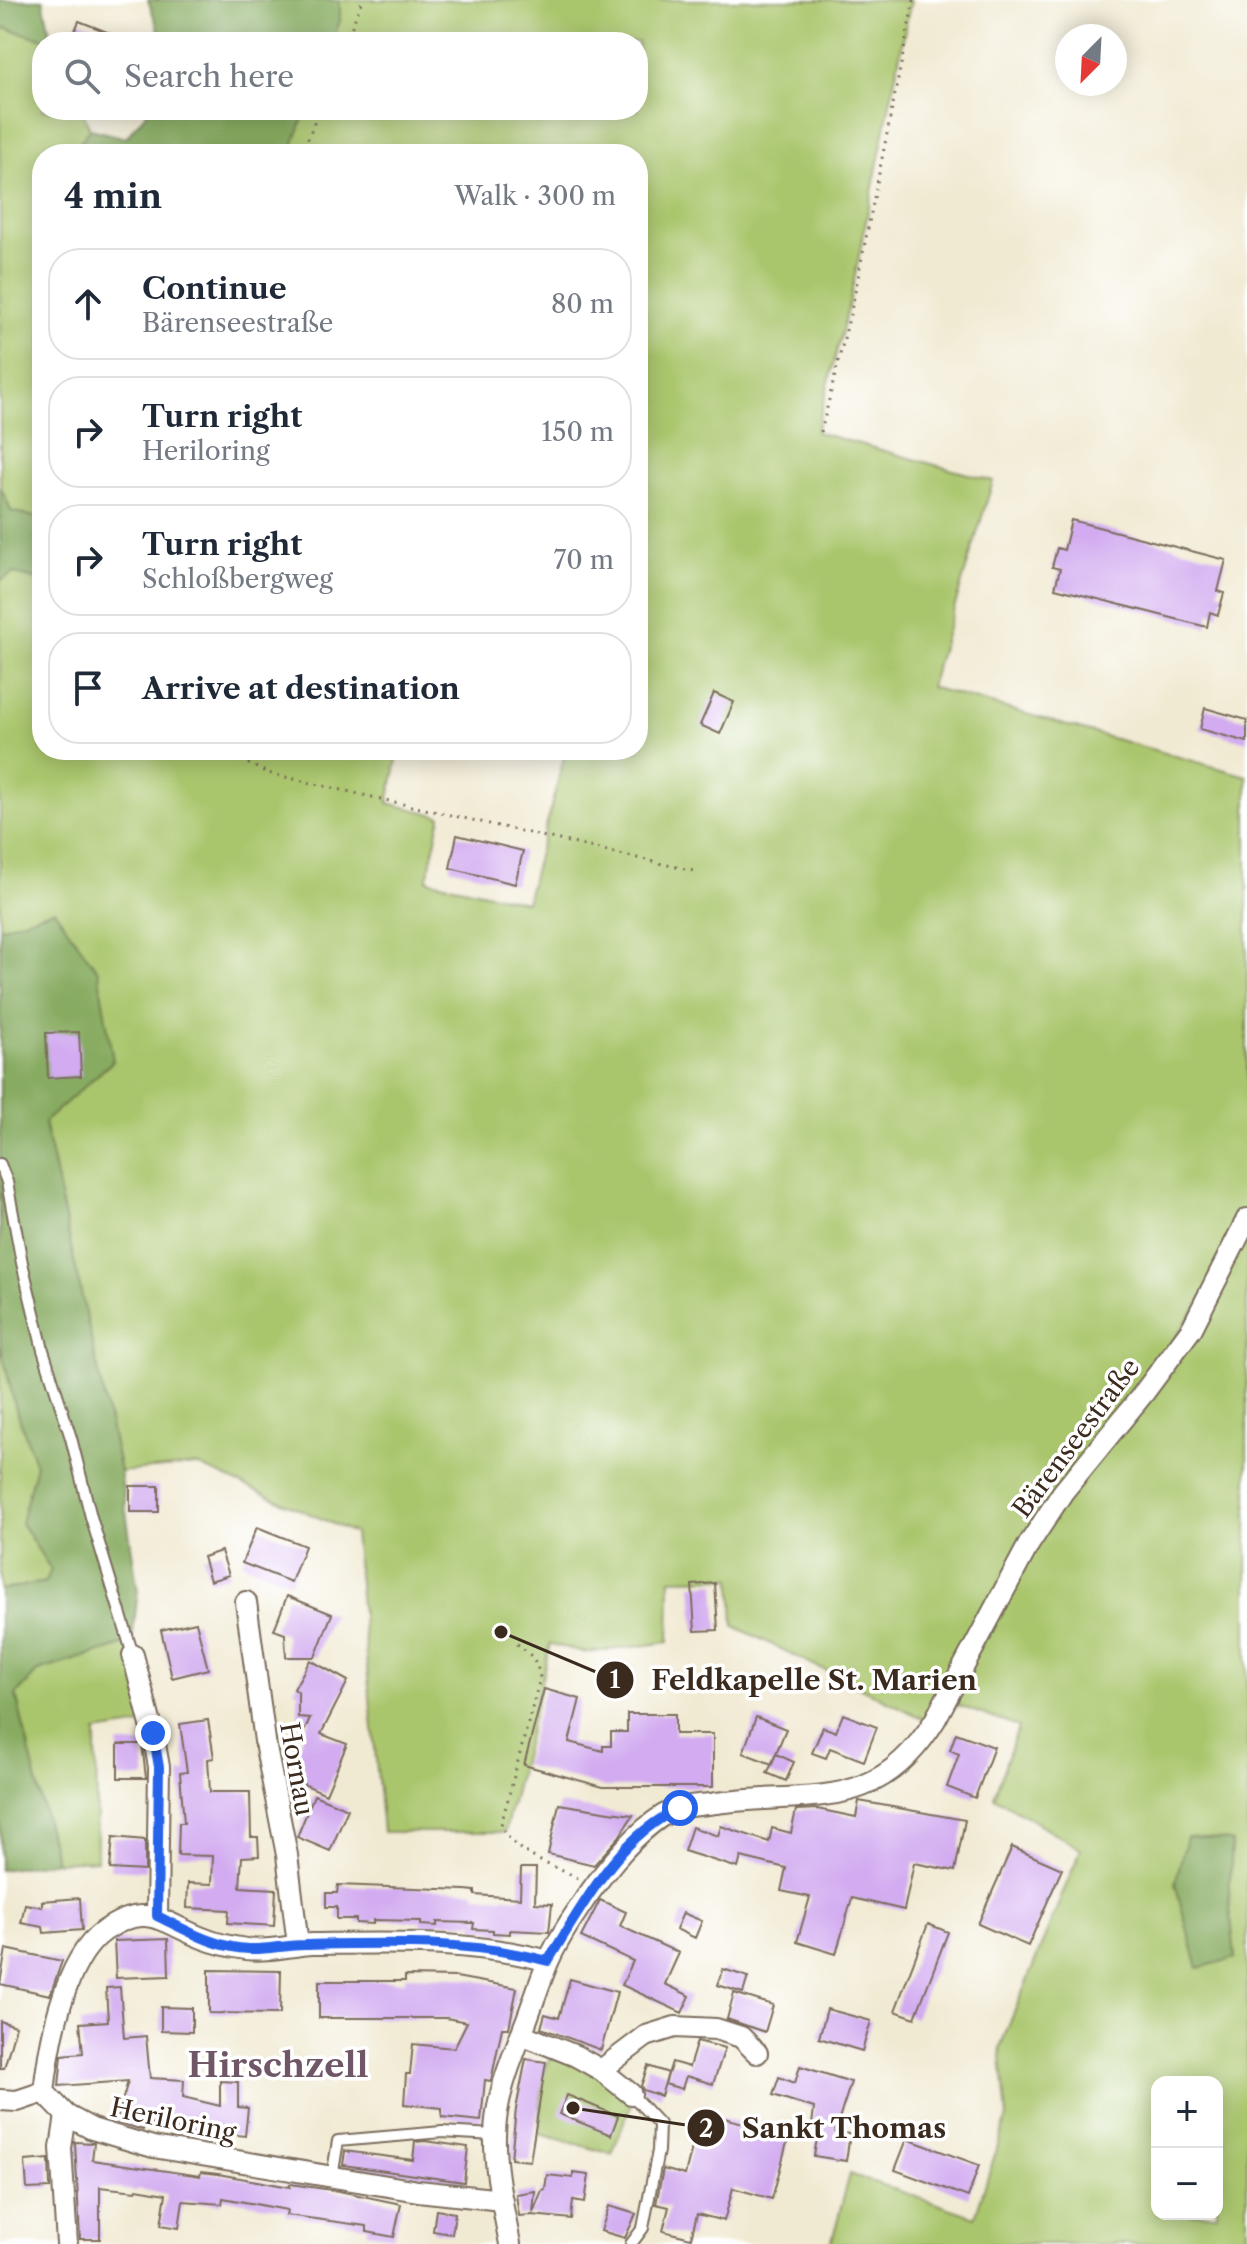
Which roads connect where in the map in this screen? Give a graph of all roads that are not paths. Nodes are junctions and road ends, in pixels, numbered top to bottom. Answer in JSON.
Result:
{"nodes":[{"id":1,"x":0,"y":1164,"type":"edge"},
{"id":2,"x":1247,"y":1219,"type":"edge"},
{"id":3,"x":246,"y":1602,"type":"dead end"},
{"id":4,"x":133,"y":1655,"type":"joint"},
{"id":5,"x":157,"y":1916,"type":"junction"},
{"id":6,"x":298,"y":1945,"type":"junction"},
{"id":7,"x":548,"y":1961,"type":"junction"},
{"id":8,"x":521,"y":2034,"type":"junction"},
{"id":9,"x":757,"y":2053,"type":"dead end"},
{"id":10,"x":601,"y":2070,"type":"junction"},
{"id":11,"x":44,"y":2092,"type":"junction"},
{"id":12,"x":631,"y":2094,"type":"joint"},
{"id":13,"x":0,"y":2100,"type":"edge"},
{"id":14,"x":66,"y":2115,"type":"junction"},
{"id":15,"x":494,"y":2135,"type":"junction"},
{"id":16,"x":332,"y":2177,"type":"junction"},
{"id":17,"x":502,"y":2200,"type":"junction"},
{"id":18,"x":67,"y":2244,"type":"edge"},
{"id":19,"x":510,"y":2244,"type":"edge"},
{"id":20,"x":631,"y":2244,"type":"edge"}],
"edges":[{"from":1,"to":4,"type":"lane"},
{"from":2,"to":7,"type":"street","name":"Bärenseestraße"},
{"from":3,"to":6,"type":"street","name":"Hornau"},
{"from":4,"to":5,"type":"street"},
{"from":5,"to":6,"type":"street"},
{"from":5,"to":11,"type":"street"},
{"from":6,"to":7,"type":"street"},
{"from":7,"to":8,"type":"street","name":"Bärenseestraße"},
{"from":8,"to":10,"type":"street"},
{"from":8,"to":15,"type":"street","name":"Bärenseestraße"},
{"from":9,"to":10,"type":"street"},
{"from":10,"to":12,"type":"street"},
{"from":11,"to":13,"type":"street"},
{"from":11,"to":14,"type":"street","name":"Heriloring"},
{"from":12,"to":20,"type":"lane"},
{"from":14,"to":16,"type":"street","name":"Heriloring"},
{"from":14,"to":18,"type":"street"},
{"from":15,"to":16,"type":"lane"},
{"from":15,"to":17,"type":"street","name":"Bärenseestraße"},
{"from":16,"to":17,"type":"street","name":"Heriloring"},
{"from":17,"to":19,"type":"street","name":"Bärenseestraße"}]}
